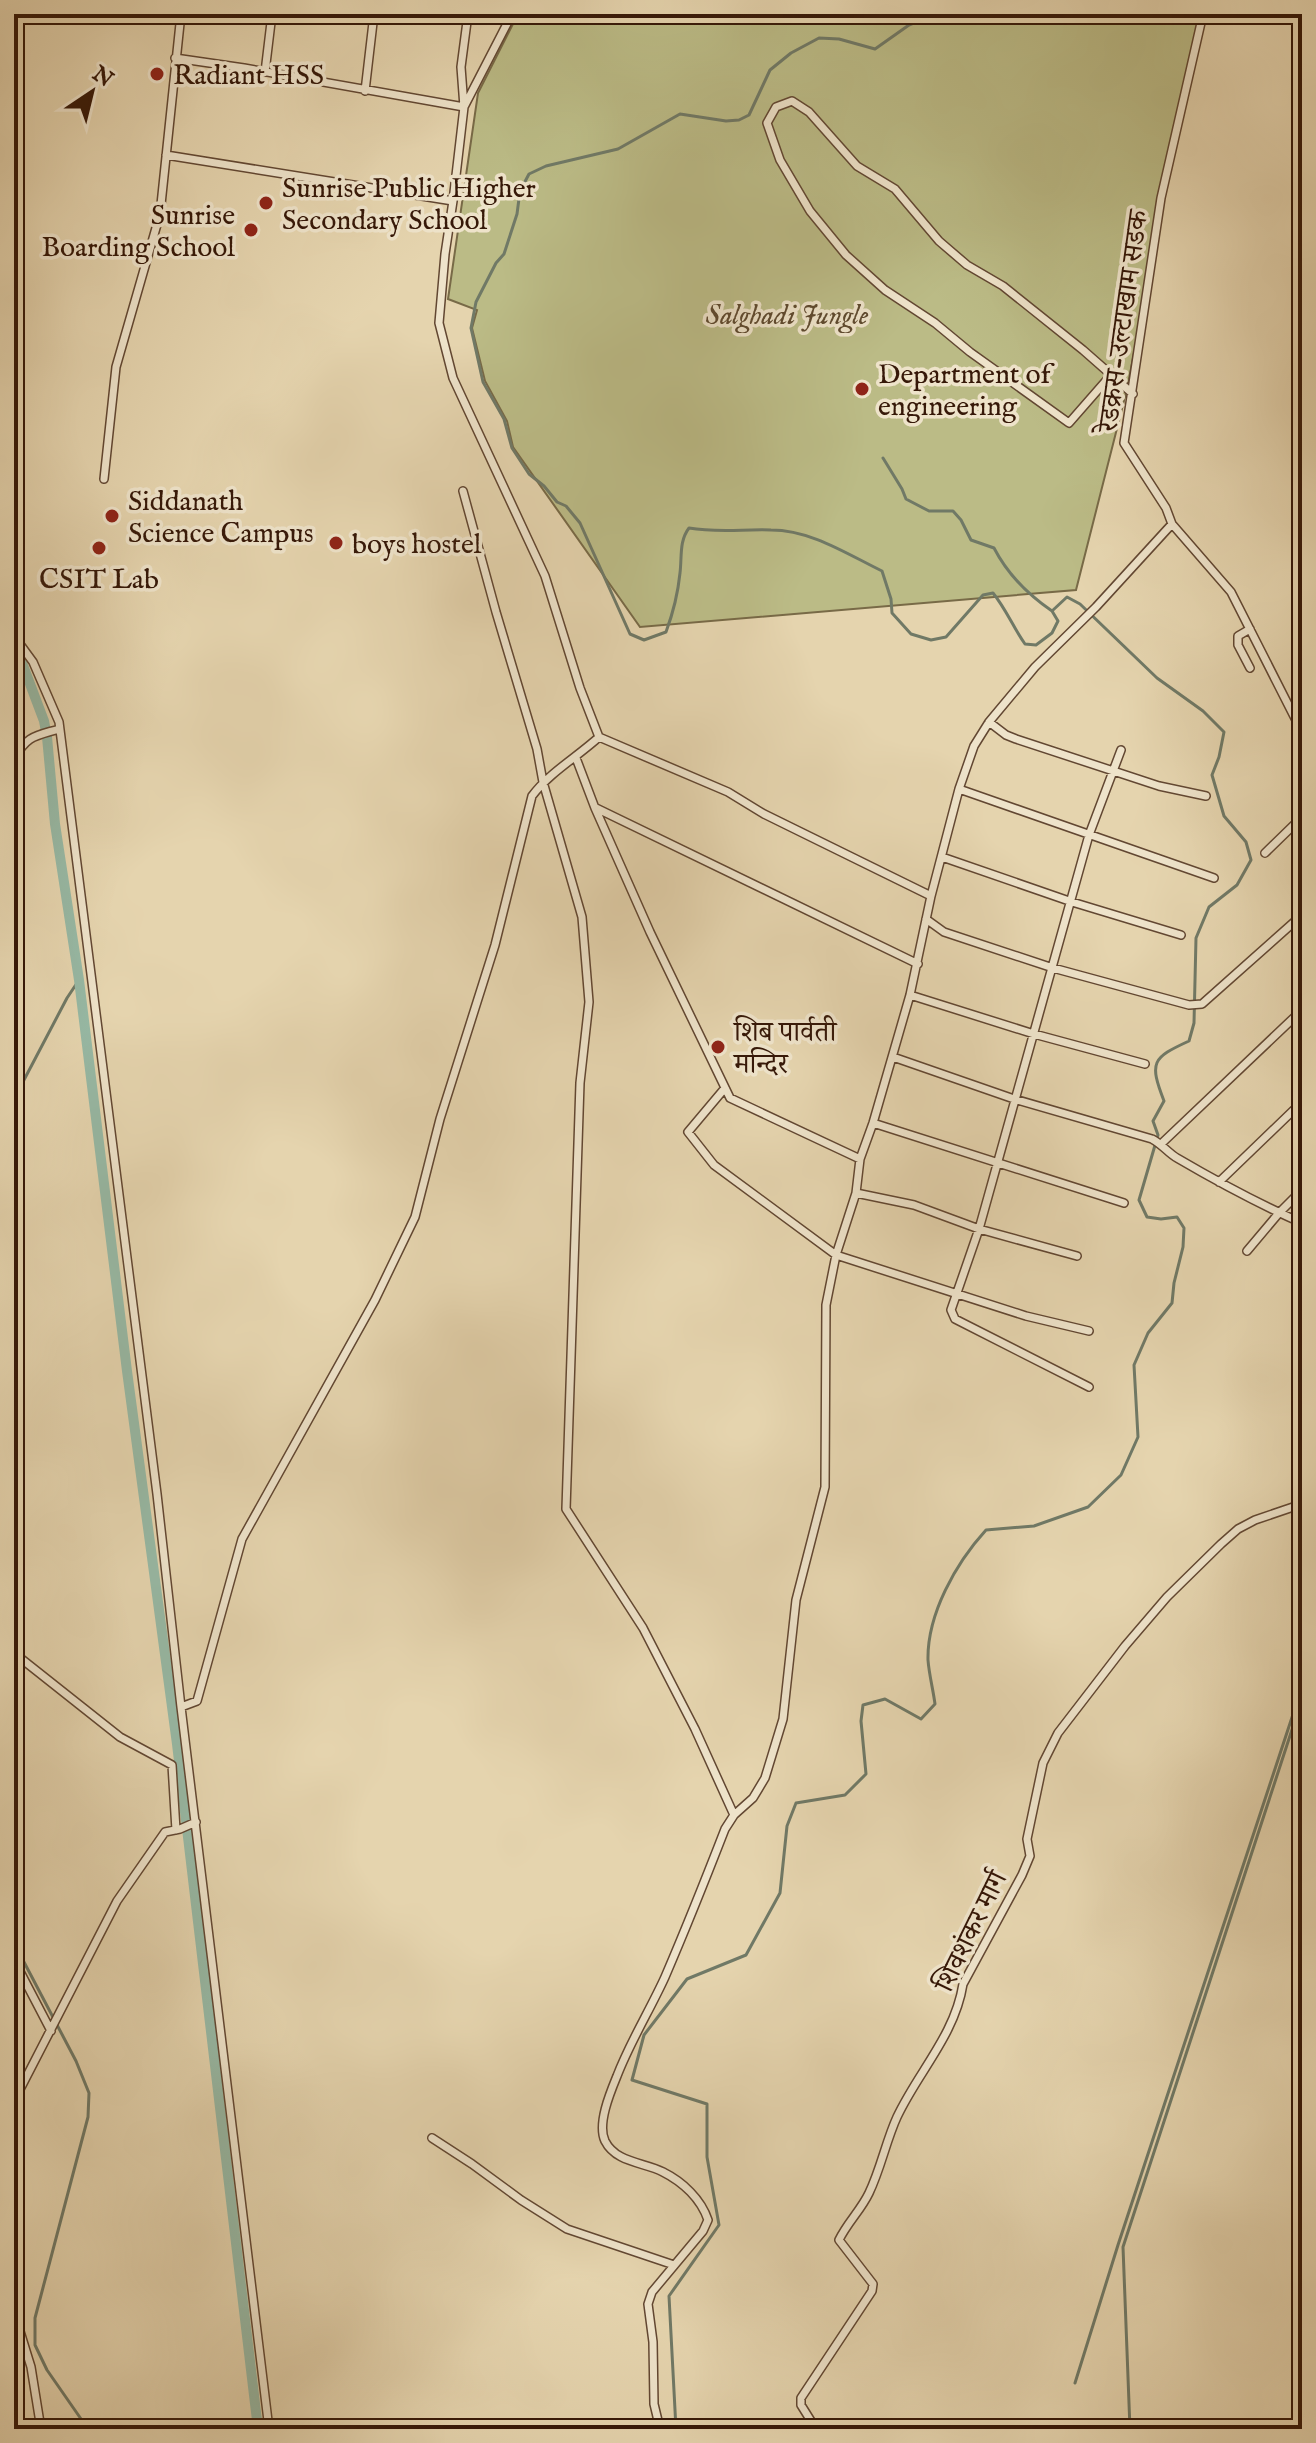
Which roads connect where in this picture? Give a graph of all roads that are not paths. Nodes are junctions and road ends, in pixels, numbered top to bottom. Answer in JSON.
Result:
{"nodes":[{"id":1,"x":181,"y":14,"type":"edge"},
{"id":2,"x":272,"y":14,"type":"edge"},
{"id":3,"x":374,"y":14,"type":"edge"},
{"id":4,"x":468,"y":14,"type":"edge"},
{"id":5,"x":512,"y":14,"type":"edge"},
{"id":6,"x":1203,"y":14,"type":"edge"},
{"id":7,"x":175,"y":58,"type":"junction"},
{"id":8,"x":265,"y":72,"type":"junction"},
{"id":9,"x":365,"y":91,"type":"junction"},
{"id":10,"x":464,"y":107,"type":"junction"},
{"id":11,"x":166,"y":155,"type":"junction"},
{"id":12,"x":453,"y":201,"type":"junction"},
{"id":13,"x":1111,"y":375,"type":"junction"},
{"id":14,"x":1133,"y":394,"type":"junction"},
{"id":15,"x":104,"y":479,"type":"dead end"},
{"id":16,"x":463,"y":491,"type":"dead end"},
{"id":17,"x":1172,"y":524,"type":"junction"},
{"id":18,"x":1250,"y":629,"type":"junction"},
{"id":19,"x":14,"y":636,"type":"edge"},
{"id":20,"x":1250,"y":668,"type":"dead end"},
{"id":21,"x":989,"y":722,"type":"junction"},
{"id":22,"x":57,"y":730,"type":"junction"},
{"id":23,"x":1302,"y":732,"type":"edge"},
{"id":24,"x":599,"y":737,"type":"junction"},
{"id":25,"x":1121,"y":750,"type":"dead end"},
{"id":26,"x":576,"y":758,"type":"junction"},
{"id":27,"x":14,"y":759,"type":"edge"},
{"id":28,"x":1112,"y":771,"type":"junction"},
{"id":29,"x":543,"y":782,"type":"junction"},
{"id":30,"x":959,"y":789,"type":"junction"},
{"id":31,"x":1206,"y":796,"type":"dead end"},
{"id":32,"x":595,"y":808,"type":"junction"},
{"id":33,"x":1302,"y":817,"type":"edge"},
{"id":34,"x":1089,"y":835,"type":"junction"},
{"id":35,"x":1265,"y":853,"type":"dead end"},
{"id":36,"x":942,"y":857,"type":"junction"},
{"id":37,"x":1214,"y":878,"type":"dead end"},
{"id":38,"x":931,"y":896,"type":"junction"},
{"id":39,"x":1072,"y":902,"type":"junction"},
{"id":40,"x":1302,"y":915,"type":"edge"},
{"id":41,"x":926,"y":919,"type":"junction"},
{"id":42,"x":1181,"y":935,"type":"dead end"},
{"id":43,"x":918,"y":964,"type":"junction"},
{"id":44,"x":1053,"y":968,"type":"junction"},
{"id":45,"x":910,"y":995,"type":"junction"},
{"id":46,"x":1302,"y":1010,"type":"edge"},
{"id":47,"x":1034,"y":1034,"type":"junction"},
{"id":48,"x":893,"y":1057,"type":"junction"},
{"id":49,"x":1145,"y":1064,"type":"dead end"},
{"id":50,"x":725,"y":1088,"type":"junction"},
{"id":51,"x":1014,"y":1099,"type":"junction"},
{"id":52,"x":1302,"y":1102,"type":"edge"},
{"id":53,"x":873,"y":1123,"type":"junction"},
{"id":54,"x":1161,"y":1144,"type":"junction"},
{"id":55,"x":860,"y":1159,"type":"junction"},
{"id":56,"x":997,"y":1162,"type":"junction"},
{"id":57,"x":1219,"y":1182,"type":"junction"},
{"id":58,"x":1302,"y":1190,"type":"edge"},
{"id":59,"x":856,"y":1193,"type":"junction"},
{"id":60,"x":1124,"y":1203,"type":"dead end"},
{"id":61,"x":1279,"y":1213,"type":"junction"},
{"id":62,"x":1302,"y":1223,"type":"edge"},
{"id":63,"x":979,"y":1229,"type":"junction"},
{"id":64,"x":1247,"y":1251,"type":"dead end"},
{"id":65,"x":836,"y":1255,"type":"junction"},
{"id":66,"x":1077,"y":1256,"type":"dead end"},
{"id":67,"x":956,"y":1293,"type":"junction"},
{"id":68,"x":1089,"y":1331,"type":"dead end"},
{"id":69,"x":1089,"y":1387,"type":"dead end"},
{"id":70,"x":1302,"y":1504,"type":"edge"},
{"id":71,"x":14,"y":1653,"type":"edge"},
{"id":72,"x":181,"y":1707,"type":"junction"},
{"id":73,"x":734,"y":1815,"type":"junction"},
{"id":74,"x":193,"y":1823,"type":"junction"},
{"id":75,"x":178,"y":1830,"type":"junction"},
{"id":76,"x":14,"y":1960,"type":"edge"},
{"id":77,"x":52,"y":2029,"type":"junction"},
{"id":78,"x":14,"y":2101,"type":"edge"},
{"id":79,"x":432,"y":2138,"type":"dead end"},
{"id":80,"x":674,"y":2265,"type":"junction"},
{"id":81,"x":14,"y":2312,"type":"edge"},
{"id":82,"x":41,"y":2429,"type":"edge"},
{"id":83,"x":269,"y":2429,"type":"edge"},
{"id":84,"x":660,"y":2429,"type":"edge"},
{"id":85,"x":816,"y":2429,"type":"edge"}],
"edges":[{"from":1,"to":7,"type":"street"},
{"from":2,"to":8,"type":"street"},
{"from":3,"to":9,"type":"street"},
{"from":4,"to":10,"type":"street"},
{"from":5,"to":10,"type":"street"},
{"from":6,"to":14,"type":"street","name":"रेडक्रस-उल्टाखाम सडक"},
{"from":7,"to":8,"type":"street"},
{"from":7,"to":11,"type":"street"},
{"from":8,"to":9,"type":"street"},
{"from":9,"to":10,"type":"street"},
{"from":10,"to":12,"type":"street"},
{"from":11,"to":12,"type":"street"},
{"from":11,"to":15,"type":"street"},
{"from":12,"to":24,"type":"street"},
{"from":13,"to":13,"type":"street"},
{"from":13,"to":14,"type":"street"},
{"from":14,"to":17,"type":"street","name":"रेडक्रस-उल्टाखाम सडक"},
{"from":16,"to":29,"type":"street"},
{"from":17,"to":18,"type":"street","name":"रेडक्रस-उल्टाखाम सडक"},
{"from":17,"to":21,"type":"street"},
{"from":18,"to":20,"type":"street"},
{"from":18,"to":23,"type":"street","name":"रेडक्रस-उल्टाखाम सडक"},
{"from":19,"to":22,"type":"street"},
{"from":21,"to":28,"type":"street"},
{"from":21,"to":30,"type":"street"},
{"from":22,"to":27,"type":"street"},
{"from":22,"to":72,"type":"street"},
{"from":24,"to":26,"type":"street"},
{"from":24,"to":38,"type":"street"},
{"from":25,"to":28,"type":"street"},
{"from":26,"to":29,"type":"street"},
{"from":26,"to":32,"type":"street"},
{"from":28,"to":31,"type":"street"},
{"from":28,"to":34,"type":"street"},
{"from":29,"to":72,"type":"street"},
{"from":29,"to":73,"type":"street"},
{"from":30,"to":34,"type":"street"},
{"from":30,"to":36,"type":"street"},
{"from":32,"to":43,"type":"street"},
{"from":32,"to":50,"type":"street"},
{"from":33,"to":35,"type":"street"},
{"from":34,"to":37,"type":"street"},
{"from":34,"to":39,"type":"street"},
{"from":36,"to":38,"type":"street"},
{"from":36,"to":39,"type":"street"},
{"from":38,"to":41,"type":"street"},
{"from":39,"to":42,"type":"street"},
{"from":39,"to":44,"type":"street"},
{"from":40,"to":44,"type":"street"},
{"from":41,"to":43,"type":"street"},
{"from":41,"to":44,"type":"street"},
{"from":43,"to":45,"type":"street"},
{"from":44,"to":47,"type":"street"},
{"from":45,"to":47,"type":"street"},
{"from":45,"to":48,"type":"street"},
{"from":46,"to":54,"type":"street"},
{"from":47,"to":49,"type":"street"},
{"from":47,"to":51,"type":"street"},
{"from":48,"to":51,"type":"street"},
{"from":48,"to":53,"type":"street"},
{"from":50,"to":55,"type":"street"},
{"from":50,"to":65,"type":"street"},
{"from":51,"to":54,"type":"street"},
{"from":51,"to":56,"type":"street"},
{"from":52,"to":57,"type":"street"},
{"from":53,"to":55,"type":"street"},
{"from":53,"to":56,"type":"street"},
{"from":54,"to":57,"type":"street"},
{"from":55,"to":59,"type":"street"},
{"from":56,"to":60,"type":"street"},
{"from":56,"to":63,"type":"street"},
{"from":57,"to":61,"type":"street"},
{"from":58,"to":61,"type":"street"},
{"from":59,"to":63,"type":"street"},
{"from":59,"to":65,"type":"street"},
{"from":61,"to":62,"type":"street"},
{"from":61,"to":64,"type":"street"},
{"from":63,"to":66,"type":"street"},
{"from":63,"to":67,"type":"street"},
{"from":65,"to":67,"type":"street"},
{"from":65,"to":73,"type":"street"},
{"from":67,"to":68,"type":"street"},
{"from":67,"to":69,"type":"street"},
{"from":70,"to":85,"type":"street","name":"शिवशंकर मार्ग"},
{"from":71,"to":75,"type":"street"},
{"from":72,"to":74,"type":"street"},
{"from":73,"to":80,"type":"street"},
{"from":74,"to":75,"type":"street"},
{"from":74,"to":83,"type":"street"},
{"from":75,"to":77,"type":"street"},
{"from":76,"to":77,"type":"street"},
{"from":77,"to":78,"type":"street"},
{"from":79,"to":80,"type":"street"},
{"from":80,"to":84,"type":"street"},
{"from":81,"to":82,"type":"street"}]}
